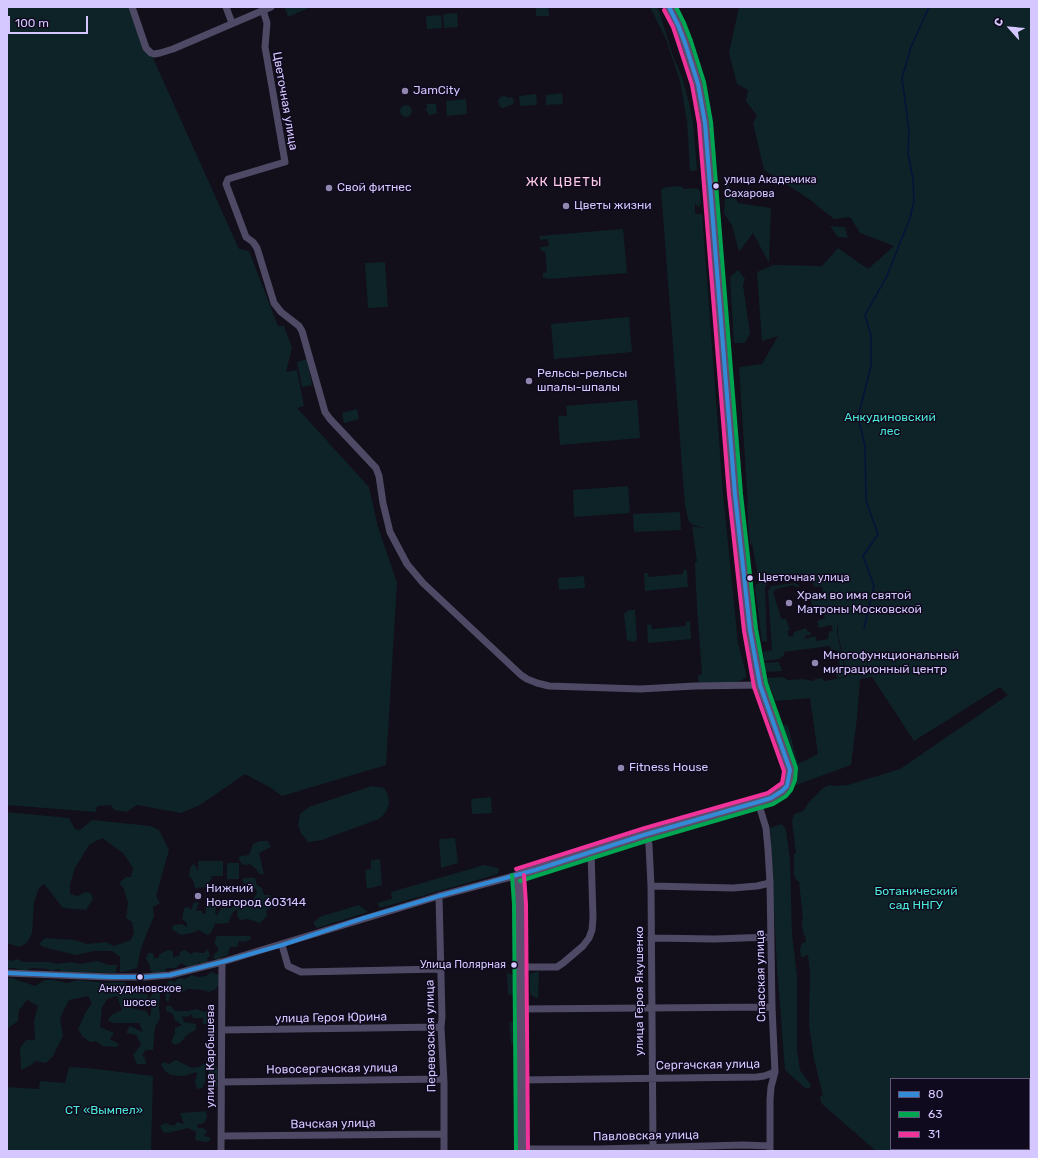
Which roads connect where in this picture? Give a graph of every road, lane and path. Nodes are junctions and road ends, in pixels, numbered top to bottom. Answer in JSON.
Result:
{"nodes":[{"id":1,"x":132,"y":7,"type":"edge"},
{"id":2,"x":226,"y":7,"type":"edge"},
{"id":3,"x":271,"y":7,"type":"edge"},
{"id":4,"x":669,"y":7,"type":"edge"},
{"id":5,"x":263,"y":10,"type":"junction"},
{"id":6,"x":232,"y":23,"type":"junction"},
{"id":7,"x":760,"y":685,"type":"junction"},
{"id":8,"x":758,"y":802,"type":"junction"},
{"id":9,"x":647,"y":834,"type":"junction"},
{"id":10,"x":591,"y":851,"type":"junction"},
{"id":11,"x":518,"y":875,"type":"junction"},
{"id":12,"x":770,"y":883,"type":"junction"},
{"id":13,"x":651,"y":886,"type":"junction"},
{"id":14,"x":439,"y":896,"type":"junction"},
{"id":15,"x":771,"y":937,"type":"junction"},
{"id":16,"x":651,"y":938,"type":"junction"},
{"id":17,"x":282,"y":944,"type":"junction"},
{"id":18,"x":222,"y":962,"type":"junction"},
{"id":19,"x":520,"y":967,"type":"junction"},
{"id":20,"x":440,"y":969,"type":"junction"},
{"id":21,"x":7,"y":973,"type":"edge"},
{"id":22,"x":772,"y":1007,"type":"junction"},
{"id":23,"x":521,"y":1009,"type":"junction"},
{"id":24,"x":651,"y":1009,"type":"junction"},
{"id":25,"x":441,"y":1027,"type":"junction"},
{"id":26,"x":222,"y":1030,"type":"junction"},
{"id":27,"x":775,"y":1072,"type":"junction"},
{"id":28,"x":652,"y":1077,"type":"junction"},
{"id":29,"x":443,"y":1079,"type":"junction"},
{"id":30,"x":522,"y":1080,"type":"junction"},
{"id":31,"x":222,"y":1082,"type":"junction"},
{"id":32,"x":444,"y":1134,"type":"junction"},
{"id":33,"x":222,"y":1136,"type":"junction"},
{"id":34,"x":653,"y":1147,"type":"junction"},
{"id":35,"x":770,"y":1149,"type":"edge"},
{"id":36,"x":522,"y":1150,"type":"edge"},
{"id":37,"x":221,"y":1151,"type":"edge"},
{"id":38,"x":444,"y":1151,"type":"edge"}],
"edges":[{"from":1,"to":6,"type":"street"},
{"from":2,"to":6,"type":"street"},
{"from":3,"to":5,"type":"street"},
{"from":4,"to":7,"type":"main road"},
{"from":5,"to":6,"type":"street"},
{"from":5,"to":7,"type":"street","name":"Цветочная улица"},
{"from":7,"to":8,"type":"main road"},
{"from":8,"to":9,"type":"main road"},
{"from":8,"to":12,"type":"street","name":"Спасская улица"},
{"from":9,"to":10,"type":"main road"},
{"from":9,"to":13,"type":"street","name":"улица Героя Якушенко"},
{"from":10,"to":11,"type":"main road"},
{"from":10,"to":19,"type":"street"},
{"from":11,"to":14,"type":"street"},
{"from":11,"to":19,"type":"main road"},
{"from":12,"to":13,"type":"street"},
{"from":12,"to":15,"type":"street","name":"Спасская улица"},
{"from":13,"to":16,"type":"street","name":"улица Героя Якушенко"},
{"from":14,"to":17,"type":"street"},
{"from":14,"to":20,"type":"street","name":"Перевозская улица"},
{"from":15,"to":16,"type":"street"},
{"from":15,"to":22,"type":"street","name":"Спасская улица"},
{"from":16,"to":24,"type":"street","name":"улица Героя Якушенко"},
{"from":17,"to":18,"type":"street"},
{"from":17,"to":20,"type":"street"},
{"from":18,"to":21,"type":"street"},
{"from":18,"to":26,"type":"street","name":"улица Карбышева"},
{"from":19,"to":23,"type":"main road"},
{"from":20,"to":25,"type":"street","name":"Перевозская улица"},
{"from":22,"to":24,"type":"street"},
{"from":22,"to":27,"type":"street","name":"Спасская улица"},
{"from":23,"to":24,"type":"street"},
{"from":23,"to":30,"type":"main road"},
{"from":24,"to":28,"type":"street","name":"улица Героя Якушенко"},
{"from":25,"to":26,"type":"street","name":"улица Героя Юрина"},
{"from":25,"to":29,"type":"street","name":"Перевозская улица"},
{"from":26,"to":31,"type":"street","name":"улица Карбышева"},
{"from":27,"to":28,"type":"street","name":"Сергачская улица"},
{"from":27,"to":35,"type":"street","name":"Спасская улица"},
{"from":28,"to":30,"type":"street","name":"Сергачская улица"},
{"from":28,"to":34,"type":"street","name":"улица Героя Якушенко"},
{"from":29,"to":31,"type":"street","name":"Новосергачская улица"},
{"from":29,"to":32,"type":"street","name":"Перевозская улица"},
{"from":30,"to":36,"type":"main road"},
{"from":31,"to":33,"type":"street","name":"улица Карбышева"},
{"from":32,"to":33,"type":"street","name":"Вачская улица"},
{"from":32,"to":38,"type":"street","name":"Перевозская улица"},
{"from":33,"to":37,"type":"street","name":"улица Карбышева"},
{"from":34,"to":35,"type":"street","name":"Павловская улица"},
{"from":34,"to":36,"type":"street","name":"Павловская улица"}]}
